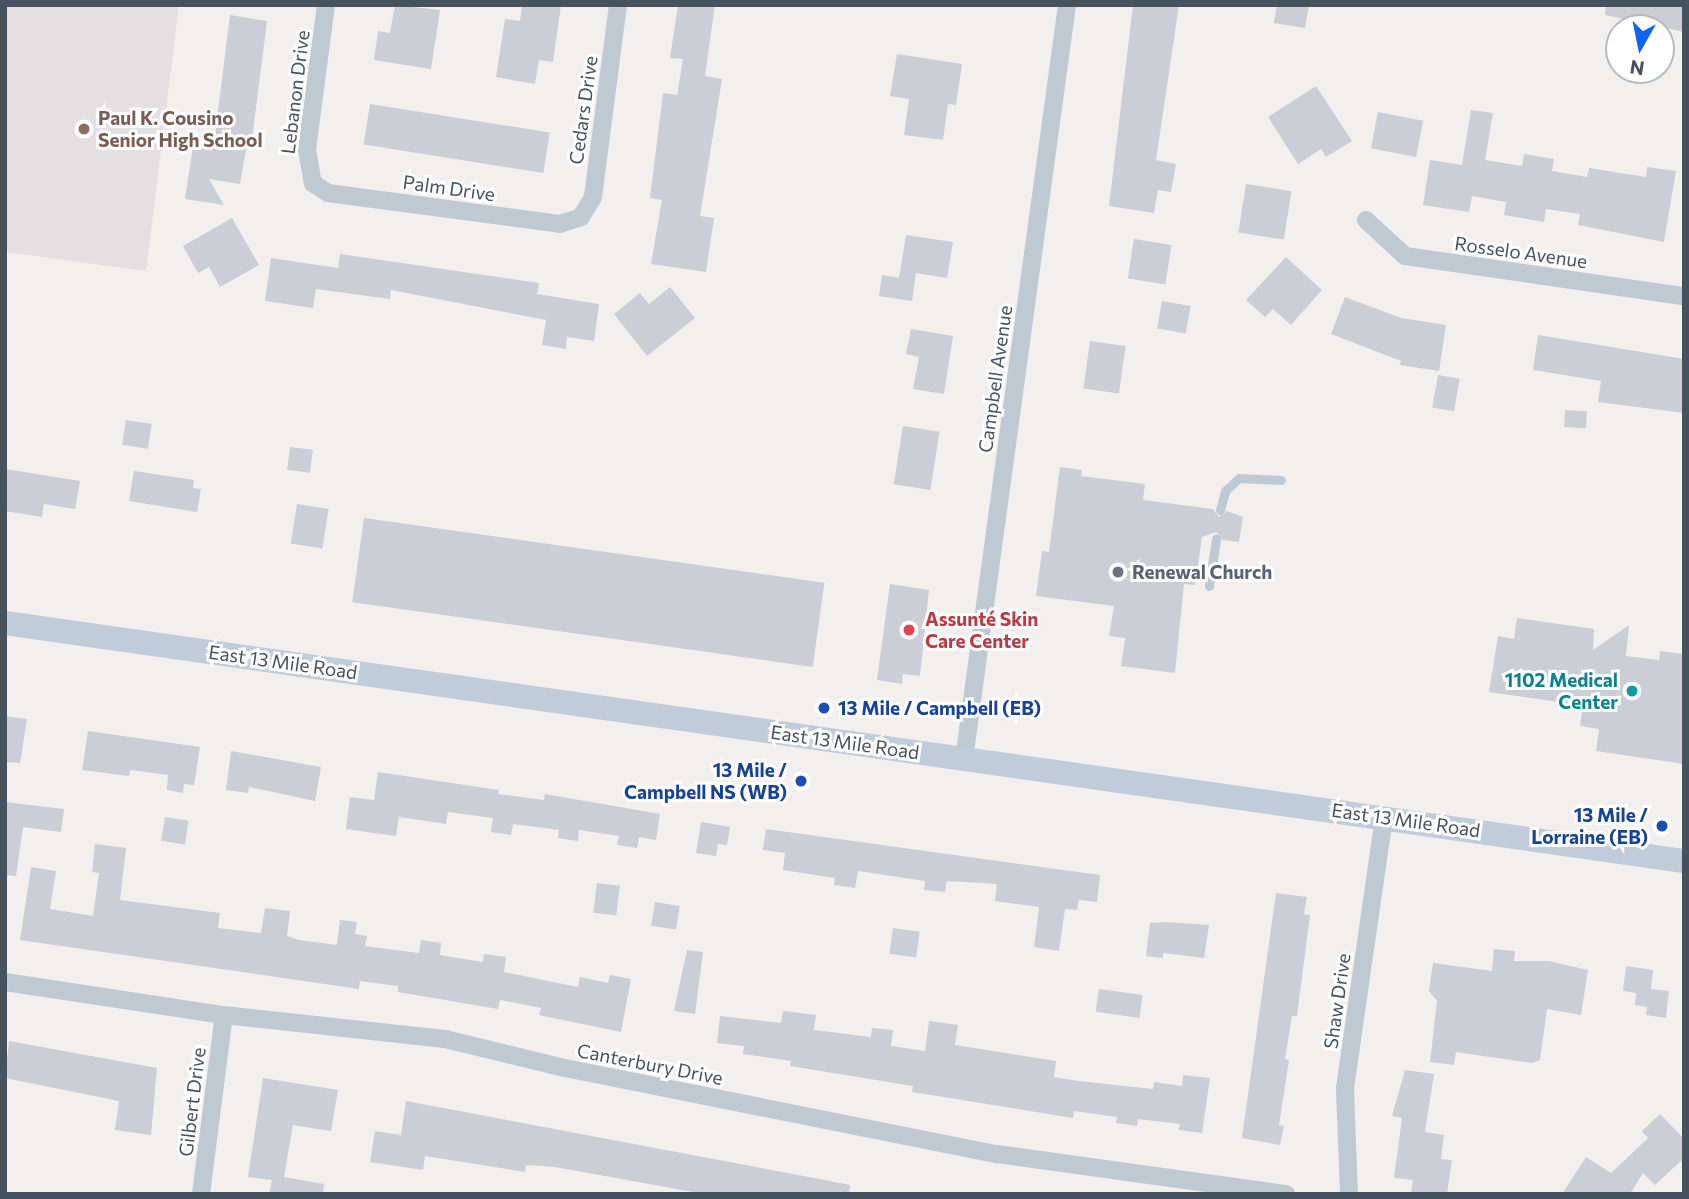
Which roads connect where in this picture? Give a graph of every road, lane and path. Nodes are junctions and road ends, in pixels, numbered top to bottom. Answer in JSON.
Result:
{"nodes":[{"id":1,"x":326,"y":5,"type":"edge"},
{"id":2,"x":618,"y":5,"type":"edge"},
{"id":3,"x":1067,"y":5,"type":"edge"},
{"id":4,"x":313,"y":183,"type":"joint"},
{"id":5,"x":581,"y":217,"type":"joint"},
{"id":6,"x":1366,"y":220,"type":"dead end"},
{"id":7,"x":1684,"y":296,"type":"edge"},
{"id":8,"x":1281,"y":480,"type":"dead end"},
{"id":9,"x":1220,"y":510,"type":"dead end"},
{"id":10,"x":1216,"y":539,"type":"dead end"},
{"id":11,"x":1209,"y":586,"type":"dead end"},
{"id":12,"x":5,"y":623,"type":"edge"},
{"id":13,"x":964,"y":759,"type":"junction"},
{"id":14,"x":1384,"y":816,"type":"junction"},
{"id":15,"x":1684,"y":861,"type":"edge"},
{"id":16,"x":5,"y":982,"type":"edge"},
{"id":17,"x":224,"y":1015,"type":"junction"},
{"id":18,"x":201,"y":1194,"type":"edge"},
{"id":19,"x":1286,"y":1194,"type":"edge"},
{"id":20,"x":1349,"y":1194,"type":"edge"}],
"edges":[{"from":1,"to":4,"type":"street","name":"Lebanon Drive"},
{"from":2,"to":5,"type":"street","name":"Cedars Drive"},
{"from":3,"to":13,"type":"street","name":"Campbell Avenue"},
{"from":4,"to":5,"type":"street","name":"Palm Drive"},
{"from":6,"to":7,"type":"street","name":"Rosselo Avenue"},
{"from":8,"to":9,"type":"lane"},
{"from":10,"to":11,"type":"lane"},
{"from":12,"to":13,"type":"main road","name":"East 13 Mile Road"},
{"from":13,"to":14,"type":"main road","name":"East 13 Mile Road"},
{"from":14,"to":15,"type":"main road","name":"East 13 Mile Road"},
{"from":14,"to":20,"type":"street","name":"Shaw Drive"},
{"from":16,"to":17,"type":"street","name":"Canterbury Drive"},
{"from":17,"to":18,"type":"street","name":"Gilbert Drive"},
{"from":17,"to":19,"type":"street","name":"Canterbury Drive"}]}
